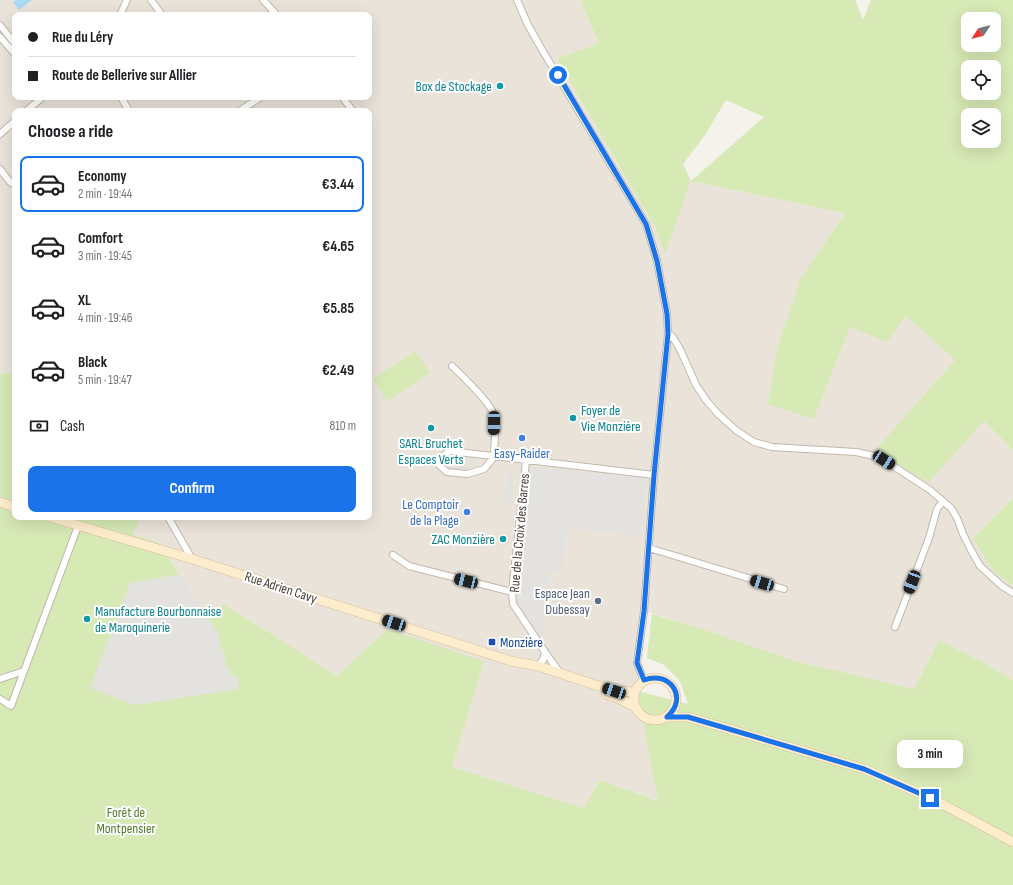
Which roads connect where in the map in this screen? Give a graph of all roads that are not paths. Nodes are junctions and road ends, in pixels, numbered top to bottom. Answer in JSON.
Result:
{"nodes":[{"id":1,"x":127,"y":0,"type":"edge"},
{"id":2,"x":151,"y":0,"type":"edge"},
{"id":3,"x":263,"y":0,"type":"edge"},
{"id":4,"x":517,"y":0,"type":"edge"},
{"id":5,"x":121,"y":12,"type":"edge"},
{"id":6,"x":160,"y":12,"type":"edge"},
{"id":7,"x":274,"y":12,"type":"edge"},
{"id":8,"x":0,"y":25,"type":"edge"},
{"id":9,"x":0,"y":37,"type":"edge"},
{"id":10,"x":12,"y":40,"type":"edge"},
{"id":11,"x":12,"y":51,"type":"edge"},
{"id":12,"x":39,"y":100,"type":"edge"},
{"id":13,"x":256,"y":100,"type":"edge"},
{"id":14,"x":30,"y":108,"type":"edge"},
{"id":15,"x":244,"y":108,"type":"edge"},
{"id":16,"x":12,"y":124,"type":"edge"},
{"id":17,"x":0,"y":134,"type":"edge"},
{"id":18,"x":0,"y":169,"type":"edge"},
{"id":19,"x":12,"y":183,"type":"edge"},
{"id":20,"x":668,"y":334,"type":"junction"},
{"id":21,"x":452,"y":366,"type":"dead end"},
{"id":22,"x":494,"y":457,"type":"junction"},
{"id":23,"x":526,"y":461,"type":"junction"},
{"id":24,"x":654,"y":475,"type":"junction"},
{"id":25,"x":943,"y":501,"type":"junction"},
{"id":26,"x":0,"y":502,"type":"edge"},
{"id":27,"x":12,"y":506,"type":"edge"},
{"id":28,"x":59,"y":520,"type":"edge"},
{"id":29,"x":170,"y":520,"type":"edge"},
{"id":30,"x":78,"y":526,"type":"junction"},
{"id":31,"x":649,"y":548,"type":"junction"},
{"id":32,"x":393,"y":555,"type":"dead end"},
{"id":33,"x":192,"y":559,"type":"junction"},
{"id":34,"x":784,"y":589,"type":"dead end"},
{"id":35,"x":512,"y":592,"type":"junction"},
{"id":36,"x":1013,"y":593,"type":"edge"},
{"id":37,"x":895,"y":627,"type":"dead end"},
{"id":38,"x":545,"y":652,"type":"junction"},
{"id":39,"x":511,"y":661,"type":"junction"},
{"id":40,"x":538,"y":666,"type":"junction"},
{"id":41,"x":24,"y":671,"type":"junction"},
{"id":42,"x":560,"y":673,"type":"junction"},
{"id":43,"x":0,"y":679,"type":"edge"},
{"id":44,"x":644,"y":680,"type":"junction"},
{"id":45,"x":634,"y":692,"type":"junction"},
{"id":46,"x":0,"y":699,"type":"edge"},
{"id":47,"x":676,"y":704,"type":"junction"},
{"id":48,"x":635,"y":707,"type":"junction"},
{"id":49,"x":667,"y":717,"type":"junction"},
{"id":50,"x":688,"y":717,"type":"junction"},
{"id":51,"x":1013,"y":842,"type":"edge"}],
"edges":[{"from":1,"to":5,"type":"street"},
{"from":2,"to":6,"type":"street"},
{"from":3,"to":7,"type":"street"},
{"from":4,"to":20,"type":"street"},
{"from":8,"to":10,"type":"street"},
{"from":9,"to":11,"type":"street"},
{"from":12,"to":14,"type":"street"},
{"from":13,"to":15,"type":"street"},
{"from":16,"to":17,"type":"street"},
{"from":18,"to":19,"type":"street"},
{"from":20,"to":24,"type":"street"},
{"from":20,"to":25,"type":"street"},
{"from":21,"to":22,"type":"street"},
{"from":22,"to":22,"type":"street"},
{"from":22,"to":23,"type":"street"},
{"from":23,"to":24,"type":"street","name":"Rue de la Croix des Barres"},
{"from":23,"to":35,"type":"street","name":"Rue de la Croix des Barres"},
{"from":24,"to":31,"type":"street"},
{"from":25,"to":36,"type":"street"},
{"from":25,"to":37,"type":"street"},
{"from":26,"to":27,"type":"main road"},
{"from":28,"to":30,"type":"main road","name":"Rue Adrien Cavy"},
{"from":29,"to":33,"type":"street"},
{"from":30,"to":33,"type":"main road","name":"Rue Adrien Cavy"},
{"from":30,"to":41,"type":"street"},
{"from":31,"to":34,"type":"street"},
{"from":31,"to":44,"type":"street"},
{"from":32,"to":35,"type":"street"},
{"from":33,"to":39,"type":"main road","name":"Rue Adrien Cavy"},
{"from":35,"to":38,"type":"street","name":"Rue de la Croix des Barres"},
{"from":38,"to":40,"type":"street"},
{"from":38,"to":42,"type":"street","name":"Rue de la Croix des Barres"},
{"from":39,"to":40,"type":"main road","name":"Rue Adrien Cavy"},
{"from":39,"to":48,"type":"main road","name":"Rue Adrien Cavy"},
{"from":40,"to":42,"type":"main road","name":"Rue Adrien Cavy"},
{"from":41,"to":43,"type":"street"},
{"from":41,"to":46,"type":"street"},
{"from":42,"to":45,"type":"main road","name":"Rue Adrien Cavy"},
{"from":44,"to":45,"type":"main road"},
{"from":44,"to":47,"type":"main road"},
{"from":45,"to":48,"type":"main road"},
{"from":47,"to":49,"type":"main road"},
{"from":47,"to":50,"type":"main road"},
{"from":48,"to":49,"type":"main road"},
{"from":49,"to":50,"type":"main road"},
{"from":50,"to":51,"type":"main road"}]}
